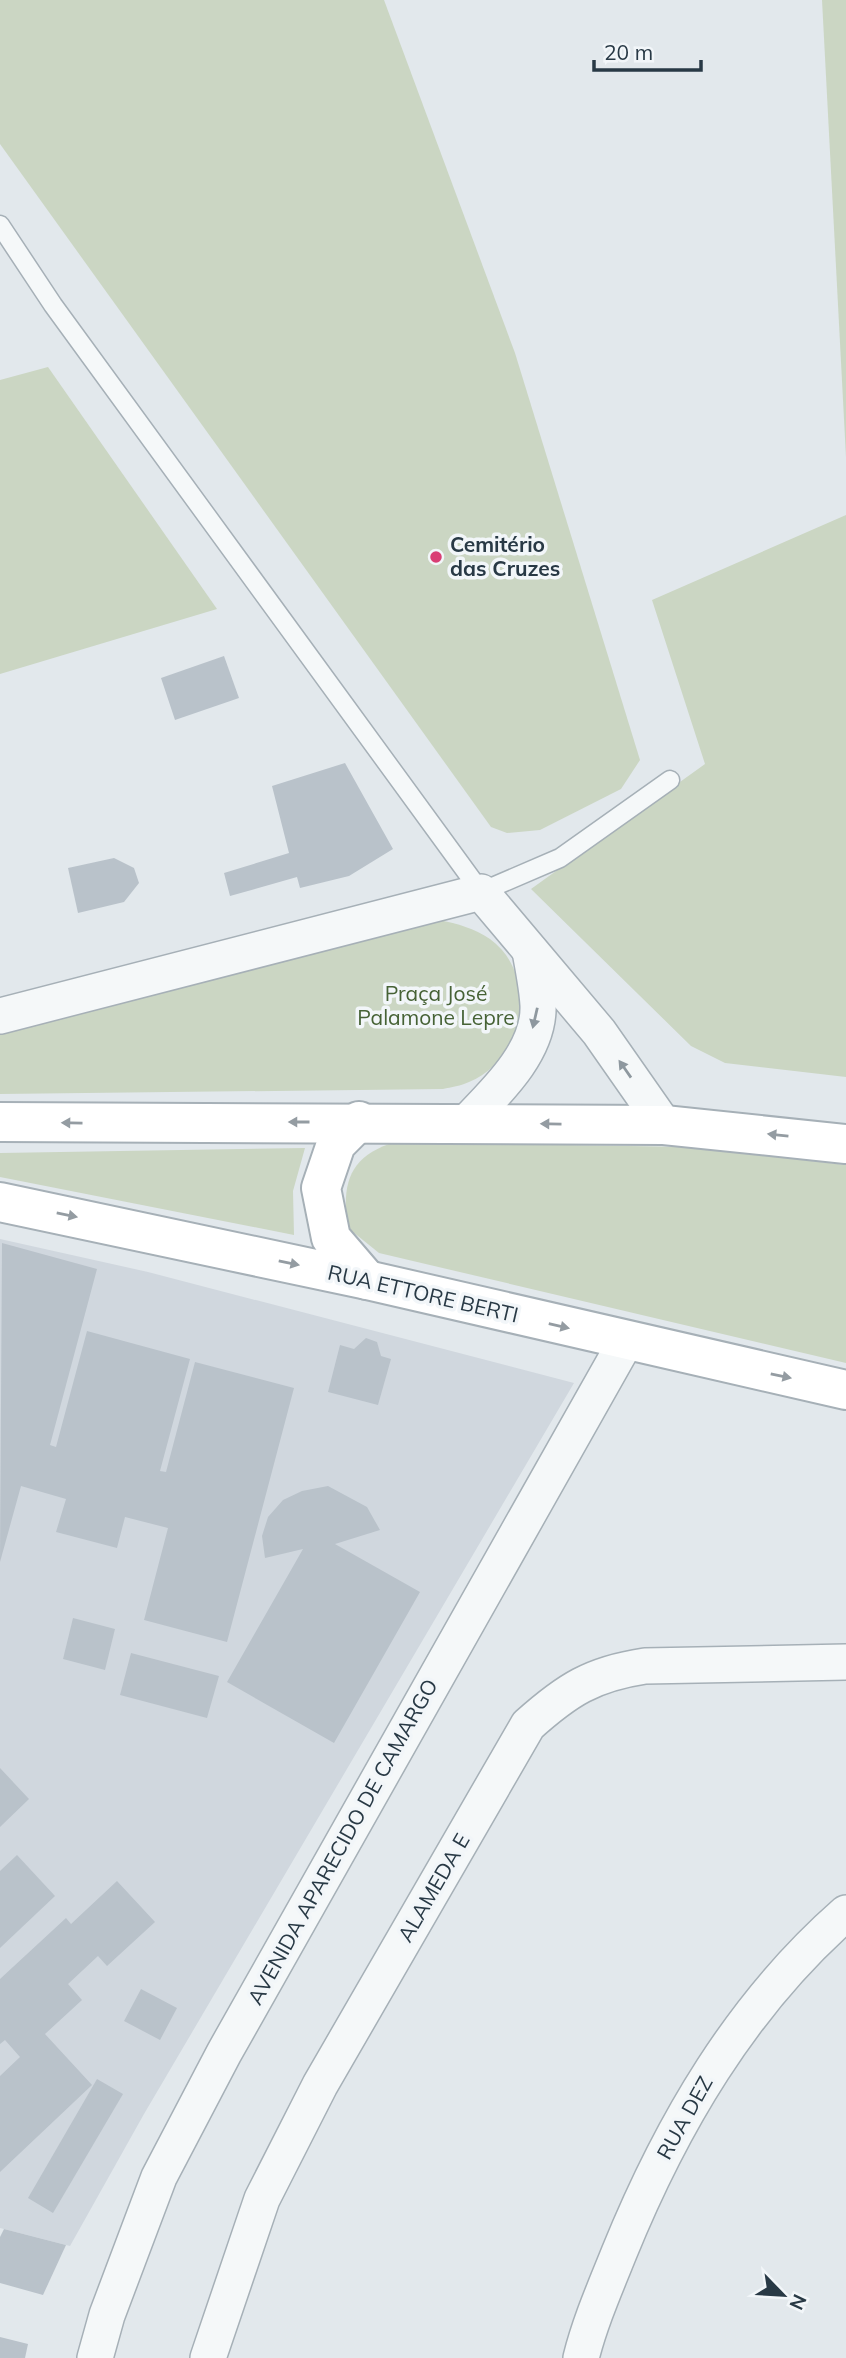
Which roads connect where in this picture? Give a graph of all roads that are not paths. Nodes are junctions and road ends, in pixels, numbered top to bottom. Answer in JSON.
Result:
{"nodes":[{"id":1,"x":0,"y":225,"type":"edge"},
{"id":2,"x":670,"y":780,"type":"dead end"},
{"id":3,"x":481,"y":892,"type":"junction"},
{"id":4,"x":530,"y":951,"type":"junction"},
{"id":5,"x":0,"y":1016,"type":"edge"},
{"id":6,"x":359,"y":1121,"type":"junction"},
{"id":7,"x":0,"y":1122,"type":"edge"},
{"id":8,"x":466,"y":1123,"type":"junction"},
{"id":9,"x":664,"y":1125,"type":"junction"},
{"id":10,"x":846,"y":1144,"type":"edge"},
{"id":11,"x":0,"y":1202,"type":"edge"},
{"id":12,"x":367,"y":1280,"type":"junction"},
{"id":13,"x":626,"y":1341,"type":"junction"},
{"id":14,"x":846,"y":1390,"type":"edge"},
{"id":15,"x":846,"y":1662,"type":"edge"},
{"id":16,"x":846,"y":1913,"type":"edge"},
{"id":17,"x":95,"y":2358,"type":"edge"},
{"id":18,"x":208,"y":2358,"type":"edge"},
{"id":19,"x":581,"y":2358,"type":"edge"}],
"edges":[{"from":1,"to":3,"type":"lane"},
{"from":2,"to":3,"type":"lane"},
{"from":3,"to":4,"type":"street"},
{"from":3,"to":5,"type":"street"},
{"from":4,"to":8,"type":"street","one_way":true},
{"from":9,"to":4,"type":"street","one_way":true},
{"from":6,"to":7,"type":"street","one_way":true},
{"from":6,"to":8,"type":"street"},
{"from":6,"to":12,"type":"street"},
{"from":9,"to":8,"type":"street","one_way":true},
{"from":10,"to":9,"type":"street","one_way":true},
{"from":11,"to":12,"type":"street","name":"RUA ETTORE BERTI","one_way":true},
{"from":12,"to":13,"type":"street","name":"RUA ETTORE BERTI","one_way":true},
{"from":13,"to":14,"type":"street","name":"RUA ETTORE BERTI","one_way":true},
{"from":13,"to":17,"type":"street","name":"AVENIDA APARECIDO DE CAMARGO"},
{"from":15,"to":18,"type":"street","name":"ALAMEDA E"},
{"from":16,"to":19,"type":"street","name":"RUA DEZ"}]}
